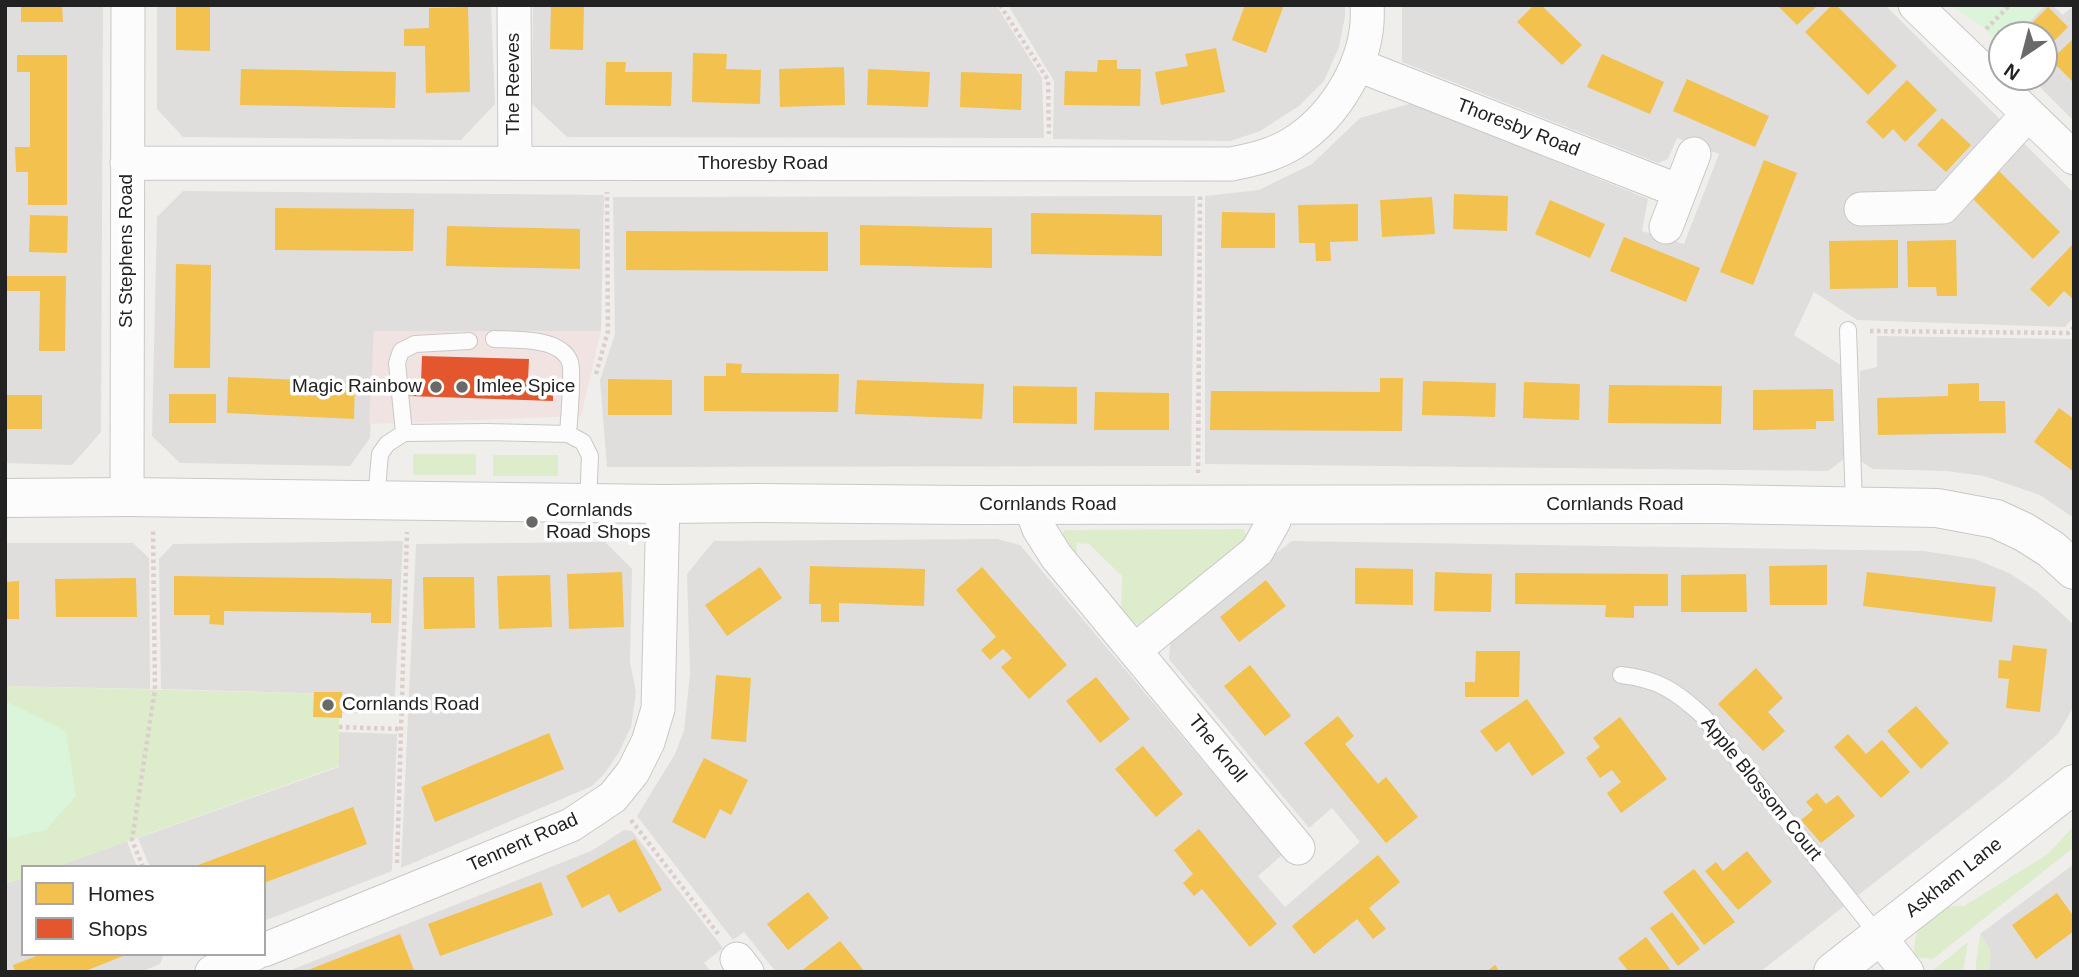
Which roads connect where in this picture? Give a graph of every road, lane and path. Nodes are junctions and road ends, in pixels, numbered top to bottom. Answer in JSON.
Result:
{"nodes":[{"id":1,"x":128,"y":5,"type":"edge"},
{"id":2,"x":514,"y":5,"type":"edge"},
{"id":3,"x":1000,"y":5,"type":"edge"},
{"id":4,"x":1367,"y":5,"type":"edge"},
{"id":5,"x":1915,"y":5,"type":"edge"},
{"id":6,"x":1358,"y":65,"type":"junction"},
{"id":7,"x":2028,"y":114,"type":"junction"},
{"id":8,"x":1694,"y":154,"type":"dead end"},
{"id":9,"x":2074,"y":158,"type":"edge"},
{"id":10,"x":515,"y":162,"type":"junction"},
{"id":11,"x":127,"y":163,"type":"junction"},
{"id":12,"x":607,"y":163,"type":"junction"},
{"id":13,"x":1050,"y":165,"type":"junction"},
{"id":14,"x":1200,"y":166,"type":"junction"},
{"id":15,"x":1679,"y":191,"type":"junction"},
{"id":16,"x":1861,"y":209,"type":"dead end"},
{"id":17,"x":1666,"y":227,"type":"dead end"},
{"id":18,"x":2074,"y":327,"type":"edge"},
{"id":19,"x":1849,"y":330,"type":"joint"},
{"id":20,"x":494,"y":339,"type":"dead end"},
{"id":21,"x":469,"y":341,"type":"dead end"},
{"id":22,"x":594,"y":382,"type":"dead end"},
{"id":23,"x":404,"y":433,"type":"junction"},
{"id":24,"x":568,"y":434,"type":"junction"},
{"id":25,"x":140,"y":497,"type":"junction"},
{"id":26,"x":5,"y":498,"type":"edge"},
{"id":27,"x":392,"y":500,"type":"junction"},
{"id":28,"x":588,"y":503,"type":"junction"},
{"id":29,"x":1198,"y":503,"type":"junction"},
{"id":30,"x":1275,"y":503,"type":"junction"},
{"id":31,"x":663,"y":505,"type":"junction"},
{"id":32,"x":1030,"y":505,"type":"junction"},
{"id":33,"x":1854,"y":505,"type":"junction"},
{"id":34,"x":2074,"y":570,"type":"edge"},
{"id":35,"x":1135,"y":650,"type":"junction"},
{"id":36,"x":1621,"y":675,"type":"dead end"},
{"id":37,"x":339,"y":727,"type":"dead end"},
{"id":38,"x":401,"y":729,"type":"junction"},
{"id":39,"x":2074,"y":784,"type":"edge"},
{"id":40,"x":613,"y":797,"type":"junction"},
{"id":41,"x":1298,"y":848,"type":"dead end"},
{"id":42,"x":142,"y":865,"type":"edge"},
{"id":43,"x":396,"y":897,"type":"junction"},
{"id":44,"x":1879,"y":936,"type":"junction"},
{"id":45,"x":266,"y":949,"type":"edge"},
{"id":46,"x":249,"y":956,"type":"edge"},
{"id":47,"x":742,"y":965,"type":"edge"},
{"id":48,"x":212,"y":972,"type":"edge"},
{"id":49,"x":1833,"y":972,"type":"edge"},
{"id":50,"x":1907,"y":972,"type":"edge"}],
"edges":[{"from":1,"to":11,"type":"street","name":"St Stephens Road"},
{"from":2,"to":10,"type":"street","name":"The Reeves"},
{"from":3,"to":13,"type":"path"},
{"from":4,"to":6,"type":"street","name":"Thoresby Road"},
{"from":5,"to":7,"type":"street"},
{"from":6,"to":14,"type":"street","name":"Thoresby Road"},
{"from":6,"to":15,"type":"street","name":"Thoresby Road"},
{"from":7,"to":9,"type":"street"},
{"from":7,"to":16,"type":"street"},
{"from":8,"to":15,"type":"street"},
{"from":10,"to":11,"type":"street","name":"Thoresby Road"},
{"from":10,"to":12,"type":"street","name":"Thoresby Road"},
{"from":11,"to":25,"type":"street","name":"St Stephens Road"},
{"from":12,"to":13,"type":"street","name":"Thoresby Road"},
{"from":12,"to":22,"type":"path"},
{"from":13,"to":14,"type":"street","name":"Thoresby Road"},
{"from":14,"to":29,"type":"path"},
{"from":15,"to":17,"type":"street"},
{"from":18,"to":19,"type":"path"},
{"from":19,"to":33,"type":"lane"},
{"from":20,"to":24,"type":"lane"},
{"from":21,"to":23,"type":"lane"},
{"from":23,"to":24,"type":"lane"},
{"from":23,"to":27,"type":"lane"},
{"from":24,"to":28,"type":"lane"},
{"from":25,"to":26,"type":"street","name":"Cornlands Road"},
{"from":25,"to":27,"type":"street","name":"Cornlands Road"},
{"from":25,"to":42,"type":"path"},
{"from":27,"to":28,"type":"street","name":"Cornlands Road"},
{"from":27,"to":38,"type":"path"},
{"from":28,"to":31,"type":"street","name":"Cornlands Road"},
{"from":29,"to":30,"type":"street","name":"Cornlands Road"},
{"from":29,"to":32,"type":"street","name":"Cornlands Road"},
{"from":30,"to":33,"type":"street","name":"Cornlands Road"},
{"from":30,"to":35,"type":"street"},
{"from":31,"to":32,"type":"street","name":"Cornlands Road"},
{"from":31,"to":40,"type":"street","name":"Tennent Road"},
{"from":32,"to":35,"type":"street","name":"The Knoll"},
{"from":33,"to":34,"type":"street","name":"Cornlands Road"},
{"from":35,"to":41,"type":"street","name":"The Knoll"},
{"from":36,"to":44,"type":"lane","name":"Apple Blossom Court"},
{"from":37,"to":38,"type":"path"},
{"from":38,"to":43,"type":"path"},
{"from":39,"to":44,"type":"street","name":"Askham Lane"},
{"from":40,"to":43,"type":"street","name":"Tennent Road"},
{"from":40,"to":47,"type":"path"},
{"from":43,"to":45,"type":"street","name":"Tennent Road"},
{"from":44,"to":49,"type":"street","name":"Askham Lane"},
{"from":44,"to":50,"type":"street"},
{"from":46,"to":48,"type":"street"}]}
